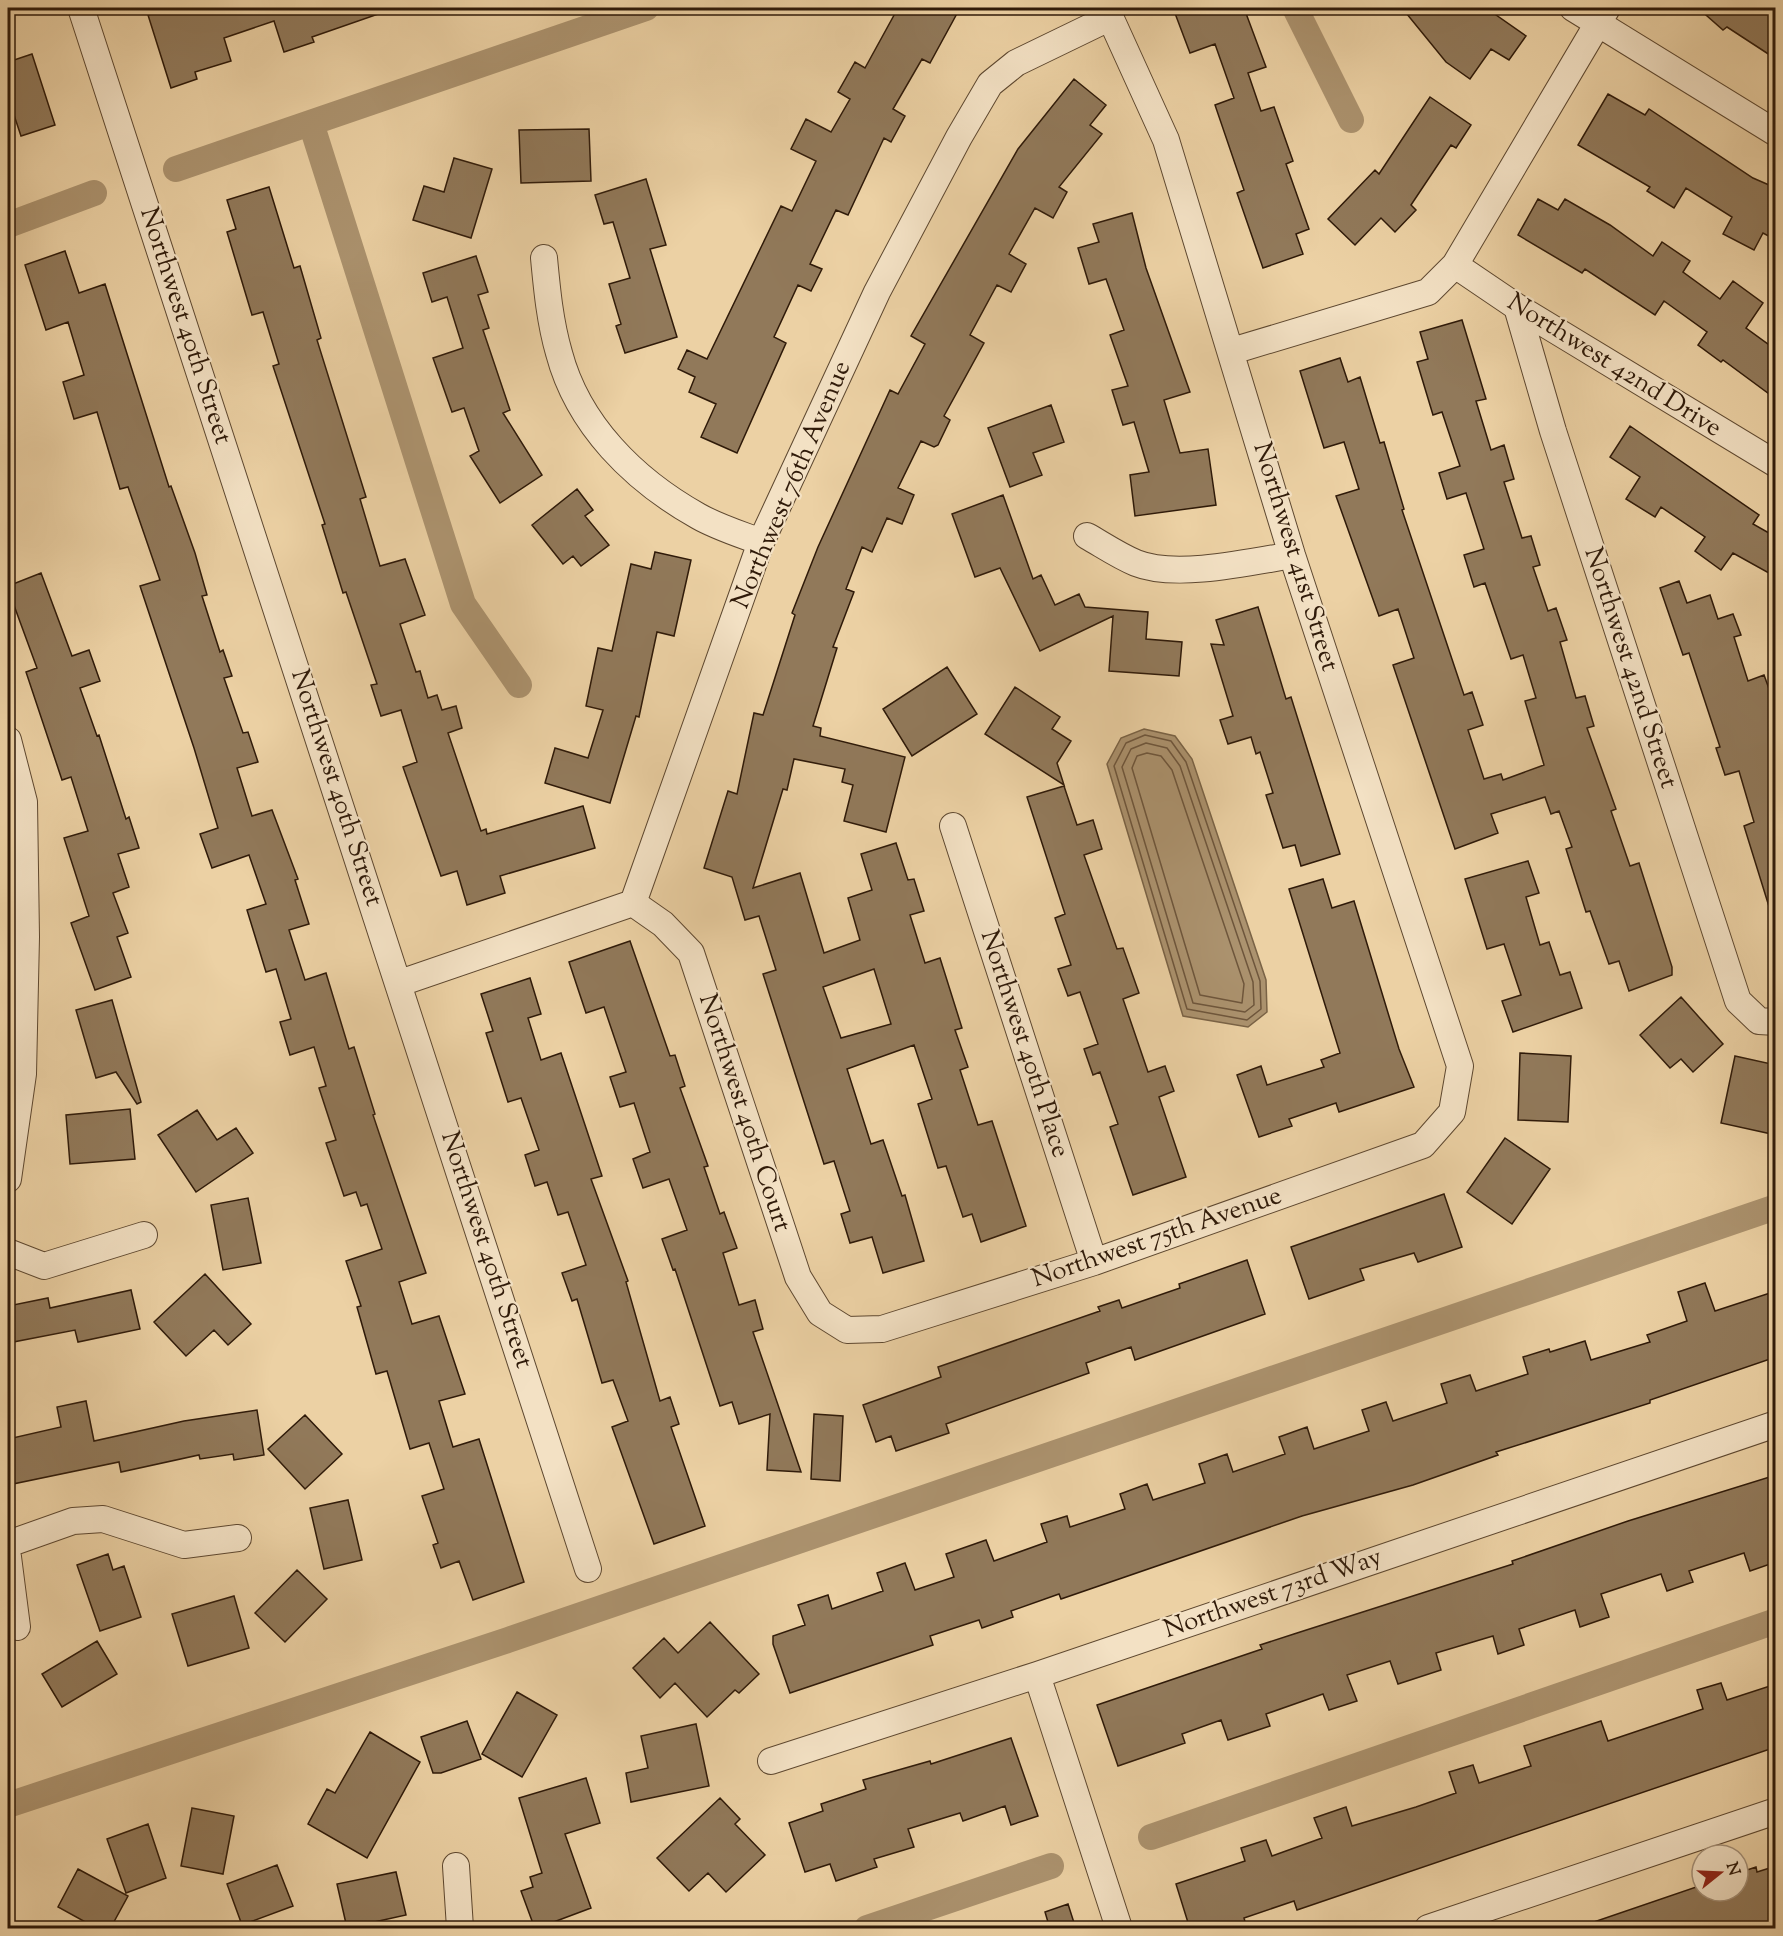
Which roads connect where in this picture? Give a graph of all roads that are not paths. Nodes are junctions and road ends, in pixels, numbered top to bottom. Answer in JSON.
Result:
{"nodes":[{"id":1,"x":81,"y":8,"type":"edge"},
{"id":2,"x":1573,"y":8,"type":"edge"},
{"id":3,"x":1109,"y":12,"type":"edge"},
{"id":4,"x":1603,"y":15,"type":"edge"},
{"id":5,"x":1776,"y":133,"type":"edge"},
{"id":6,"x":544,"y":258,"type":"dead end"},
{"id":7,"x":1455,"y":265,"type":"junction"},
{"id":8,"x":1517,"y":307,"type":"junction"},
{"id":9,"x":1232,"y":351,"type":"junction"},
{"id":10,"x":1776,"y":464,"type":"edge"},
{"id":11,"x":1087,"y":536,"type":"dead end"},
{"id":12,"x":761,"y":542,"type":"junction"},
{"id":13,"x":1292,"y":555,"type":"junction"},
{"id":14,"x":8,"y":740,"type":"edge"},
{"id":15,"x":953,"y":826,"type":"dead end"},
{"id":16,"x":633,"y":903,"type":"junction"},
{"id":17,"x":400,"y":983,"type":"junction"},
{"id":18,"x":1767,"y":1021,"type":"edge"},
{"id":19,"x":1452,"y":1112,"type":"joint"},
{"id":20,"x":8,"y":1179,"type":"edge"},
{"id":21,"x":144,"y":1235,"type":"dead end"},
{"id":22,"x":8,"y":1252,"type":"edge"},
{"id":23,"x":1094,"y":1262,"type":"junction"},
{"id":24,"x":846,"y":1330,"type":"joint"},
{"id":25,"x":1776,"y":1424,"type":"edge"},
{"id":26,"x":238,"y":1538,"type":"dead end"},
{"id":27,"x":8,"y":1544,"type":"edge"},
{"id":28,"x":8,"y":1557,"type":"edge"},
{"id":29,"x":588,"y":1569,"type":"dead end"},
{"id":30,"x":17,"y":1627,"type":"dead end"},
{"id":31,"x":1037,"y":1675,"type":"junction"},
{"id":32,"x":771,"y":1761,"type":"dead end"},
{"id":33,"x":1776,"y":1811,"type":"edge"},
{"id":34,"x":456,"y":1866,"type":"dead end"},
{"id":35,"x":460,"y":1929,"type":"edge"},
{"id":36,"x":1119,"y":1929,"type":"edge"},
{"id":37,"x":1428,"y":1929,"type":"edge"}],
"edges":[{"from":1,"to":17,"type":"street","name":"Northwest 40th Street"},
{"from":2,"to":4,"type":"street"},
{"from":3,"to":9,"type":"street","name":"Northwest 41st Street"},
{"from":3,"to":12,"type":"street","name":"Northwest 76th Avenue"},
{"from":4,"to":5,"type":"street"},
{"from":4,"to":7,"type":"street"},
{"from":6,"to":12,"type":"street"},
{"from":7,"to":8,"type":"street","name":"Northwest 42nd Drive"},
{"from":7,"to":9,"type":"street"},
{"from":8,"to":10,"type":"street","name":"Northwest 42nd Drive"},
{"from":8,"to":18,"type":"street","name":"Northwest 42nd Street"},
{"from":9,"to":13,"type":"street","name":"Northwest 41st Street"},
{"from":11,"to":13,"type":"street"},
{"from":12,"to":16,"type":"street","name":"Northwest 76th Avenue"},
{"from":13,"to":19,"type":"street","name":"Northwest 41st Street"},
{"from":14,"to":20,"type":"street"},
{"from":15,"to":23,"type":"street","name":"Northwest 40th Place"},
{"from":16,"to":17,"type":"street"},
{"from":16,"to":24,"type":"street","name":"Northwest 40th Court"},
{"from":17,"to":29,"type":"street","name":"Northwest 40th Street"},
{"from":19,"to":23,"type":"street","name":"Northwest 75th Avenue"},
{"from":21,"to":22,"type":"street"},
{"from":23,"to":24,"type":"street","name":"Northwest 75th Avenue"},
{"from":25,"to":31,"type":"street","name":"Northwest 73rd Way"},
{"from":26,"to":27,"type":"street"},
{"from":28,"to":30,"type":"street"},
{"from":31,"to":32,"type":"street","name":"Northwest 73rd Way"},
{"from":31,"to":36,"type":"street"},
{"from":33,"to":37,"type":"street"},
{"from":34,"to":35,"type":"street"}]}
